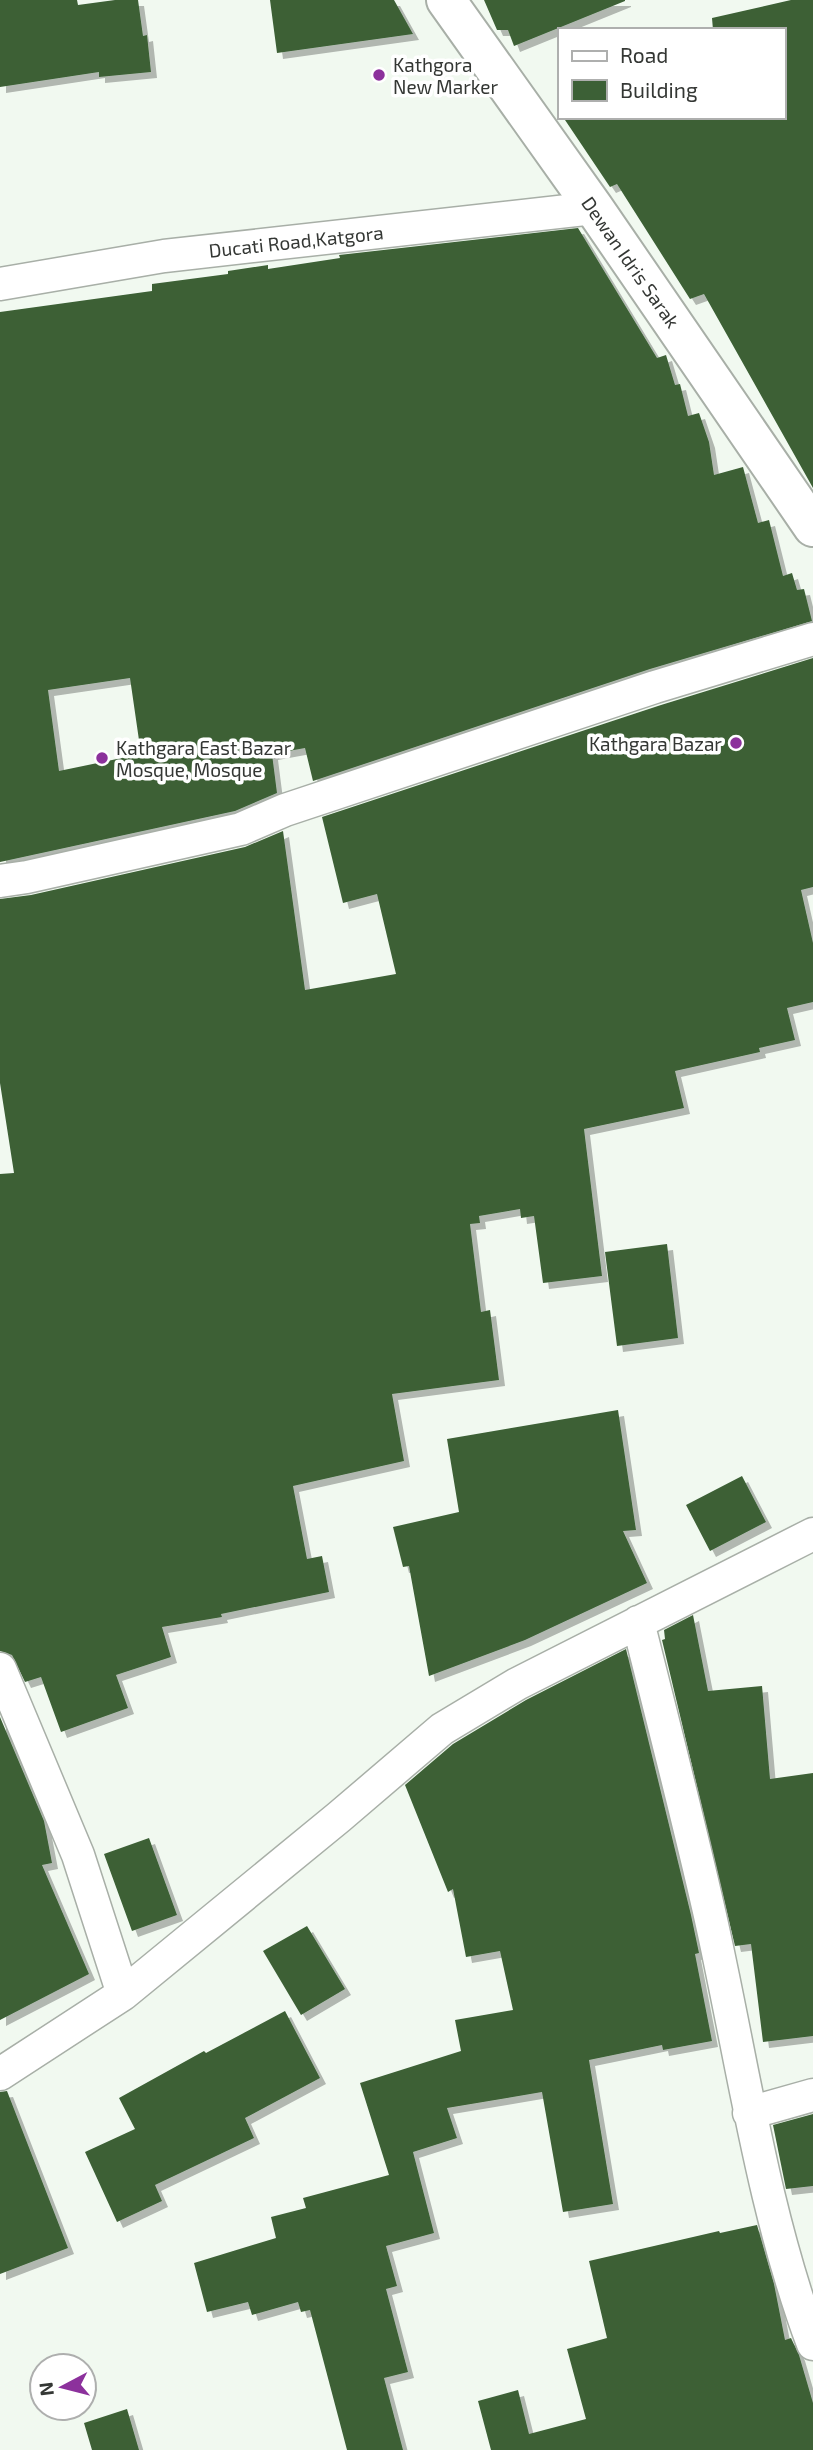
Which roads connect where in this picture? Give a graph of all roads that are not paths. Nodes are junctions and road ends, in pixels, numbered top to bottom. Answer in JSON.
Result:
{"nodes":[{"id":1,"x":446,"y":0,"type":"edge"},
{"id":2,"x":594,"y":208,"type":"junction"},
{"id":3,"x":0,"y":284,"type":"edge"},
{"id":4,"x":813,"y":527,"type":"edge"},
{"id":5,"x":813,"y":639,"type":"edge"},
{"id":6,"x":0,"y":881,"type":"edge"},
{"id":7,"x":813,"y":1534,"type":"edge"},
{"id":8,"x":638,"y":1622,"type":"junction"},
{"id":9,"x":0,"y":1669,"type":"edge"},
{"id":10,"x":123,"y":1994,"type":"junction"},
{"id":11,"x":0,"y":2074,"type":"edge"},
{"id":12,"x":813,"y":2095,"type":"edge"},
{"id":13,"x":749,"y":2113,"type":"junction"},
{"id":14,"x":813,"y":2344,"type":"edge"}],
"edges":[{"from":1,"to":2,"type":"main road","name":"Dewan Idris Sarak"},
{"from":2,"to":3,"type":"street","name":"Ducati Road,Katgora"},
{"from":2,"to":4,"type":"main road","name":"Dewan Idris Sarak"},
{"from":5,"to":6,"type":"street"},
{"from":7,"to":8,"type":"street"},
{"from":8,"to":10,"type":"street"},
{"from":8,"to":13,"type":"street"},
{"from":9,"to":10,"type":"street"},
{"from":10,"to":11,"type":"street"},
{"from":12,"to":13,"type":"street"},
{"from":13,"to":14,"type":"street"}]}
